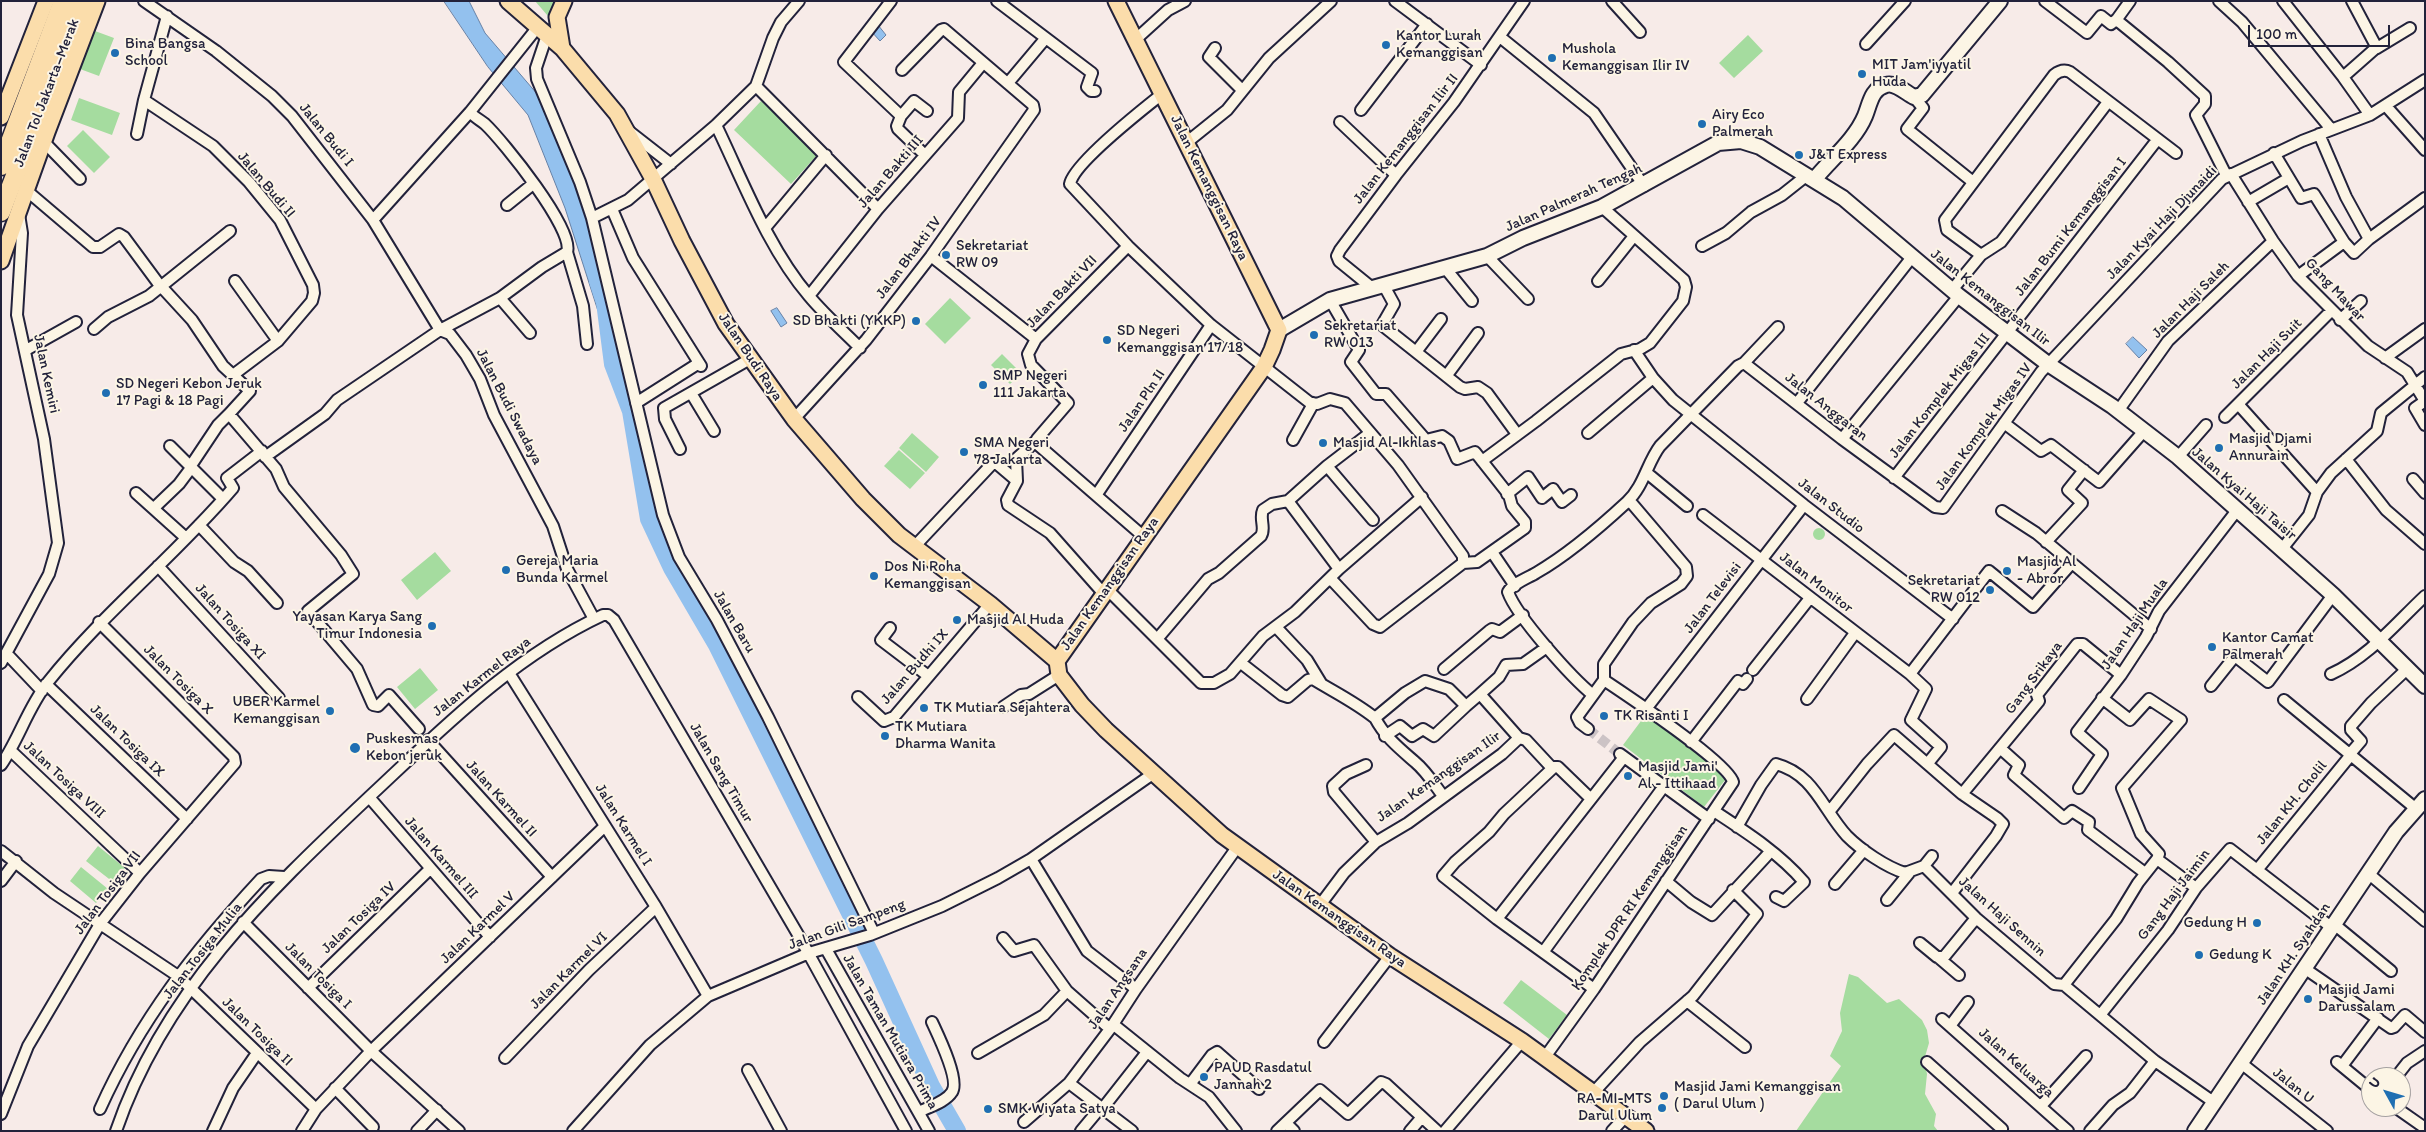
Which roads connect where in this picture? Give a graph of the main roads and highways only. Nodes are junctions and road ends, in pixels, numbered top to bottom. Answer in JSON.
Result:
{"nodes":[{"id":1,"x":46,"y":1,"type":"edge"},
{"id":2,"x":63,"y":1,"type":"edge"},
{"id":3,"x":82,"y":1,"type":"edge"},
{"id":4,"x":97,"y":1,"type":"edge"},
{"id":5,"x":508,"y":1,"type":"edge"},
{"id":6,"x":564,"y":1,"type":"edge"},
{"id":7,"x":1116,"y":1,"type":"edge"},
{"id":8,"x":562,"y":48,"type":"junction"},
{"id":9,"x":1,"y":116,"type":"edge"},
{"id":10,"x":1,"y":166,"type":"edge"},
{"id":11,"x":10,"y":211,"type":"edge"},
{"id":12,"x":1,"y":261,"type":"edge"},
{"id":13,"x":1058,"y":668,"type":"junction"},
{"id":14,"x":1646,"y":1131,"type":"edge"}],
"edges":[{"from":1,"to":9,"type":"main road"},
{"from":2,"to":10,"type":"highway","name":"Jalan Tol Jakarta–Merak"},
{"from":3,"to":11,"type":"highway","name":"Jalan Tol Jakarta–Merak"},
{"from":4,"to":11,"type":"main road"},
{"from":5,"to":8,"type":"main road","name":"Jalan Budi Raya"},
{"from":6,"to":8,"type":"main road"},
{"from":7,"to":13,"type":"main road","name":"Jalan Kemanggisan Raya"},
{"from":8,"to":13,"type":"main road","name":"Jalan Budi Raya"},
{"from":11,"to":12,"type":"main road"},
{"from":13,"to":14,"type":"main road","name":"Jalan Kemanggisan Raya"}]}
